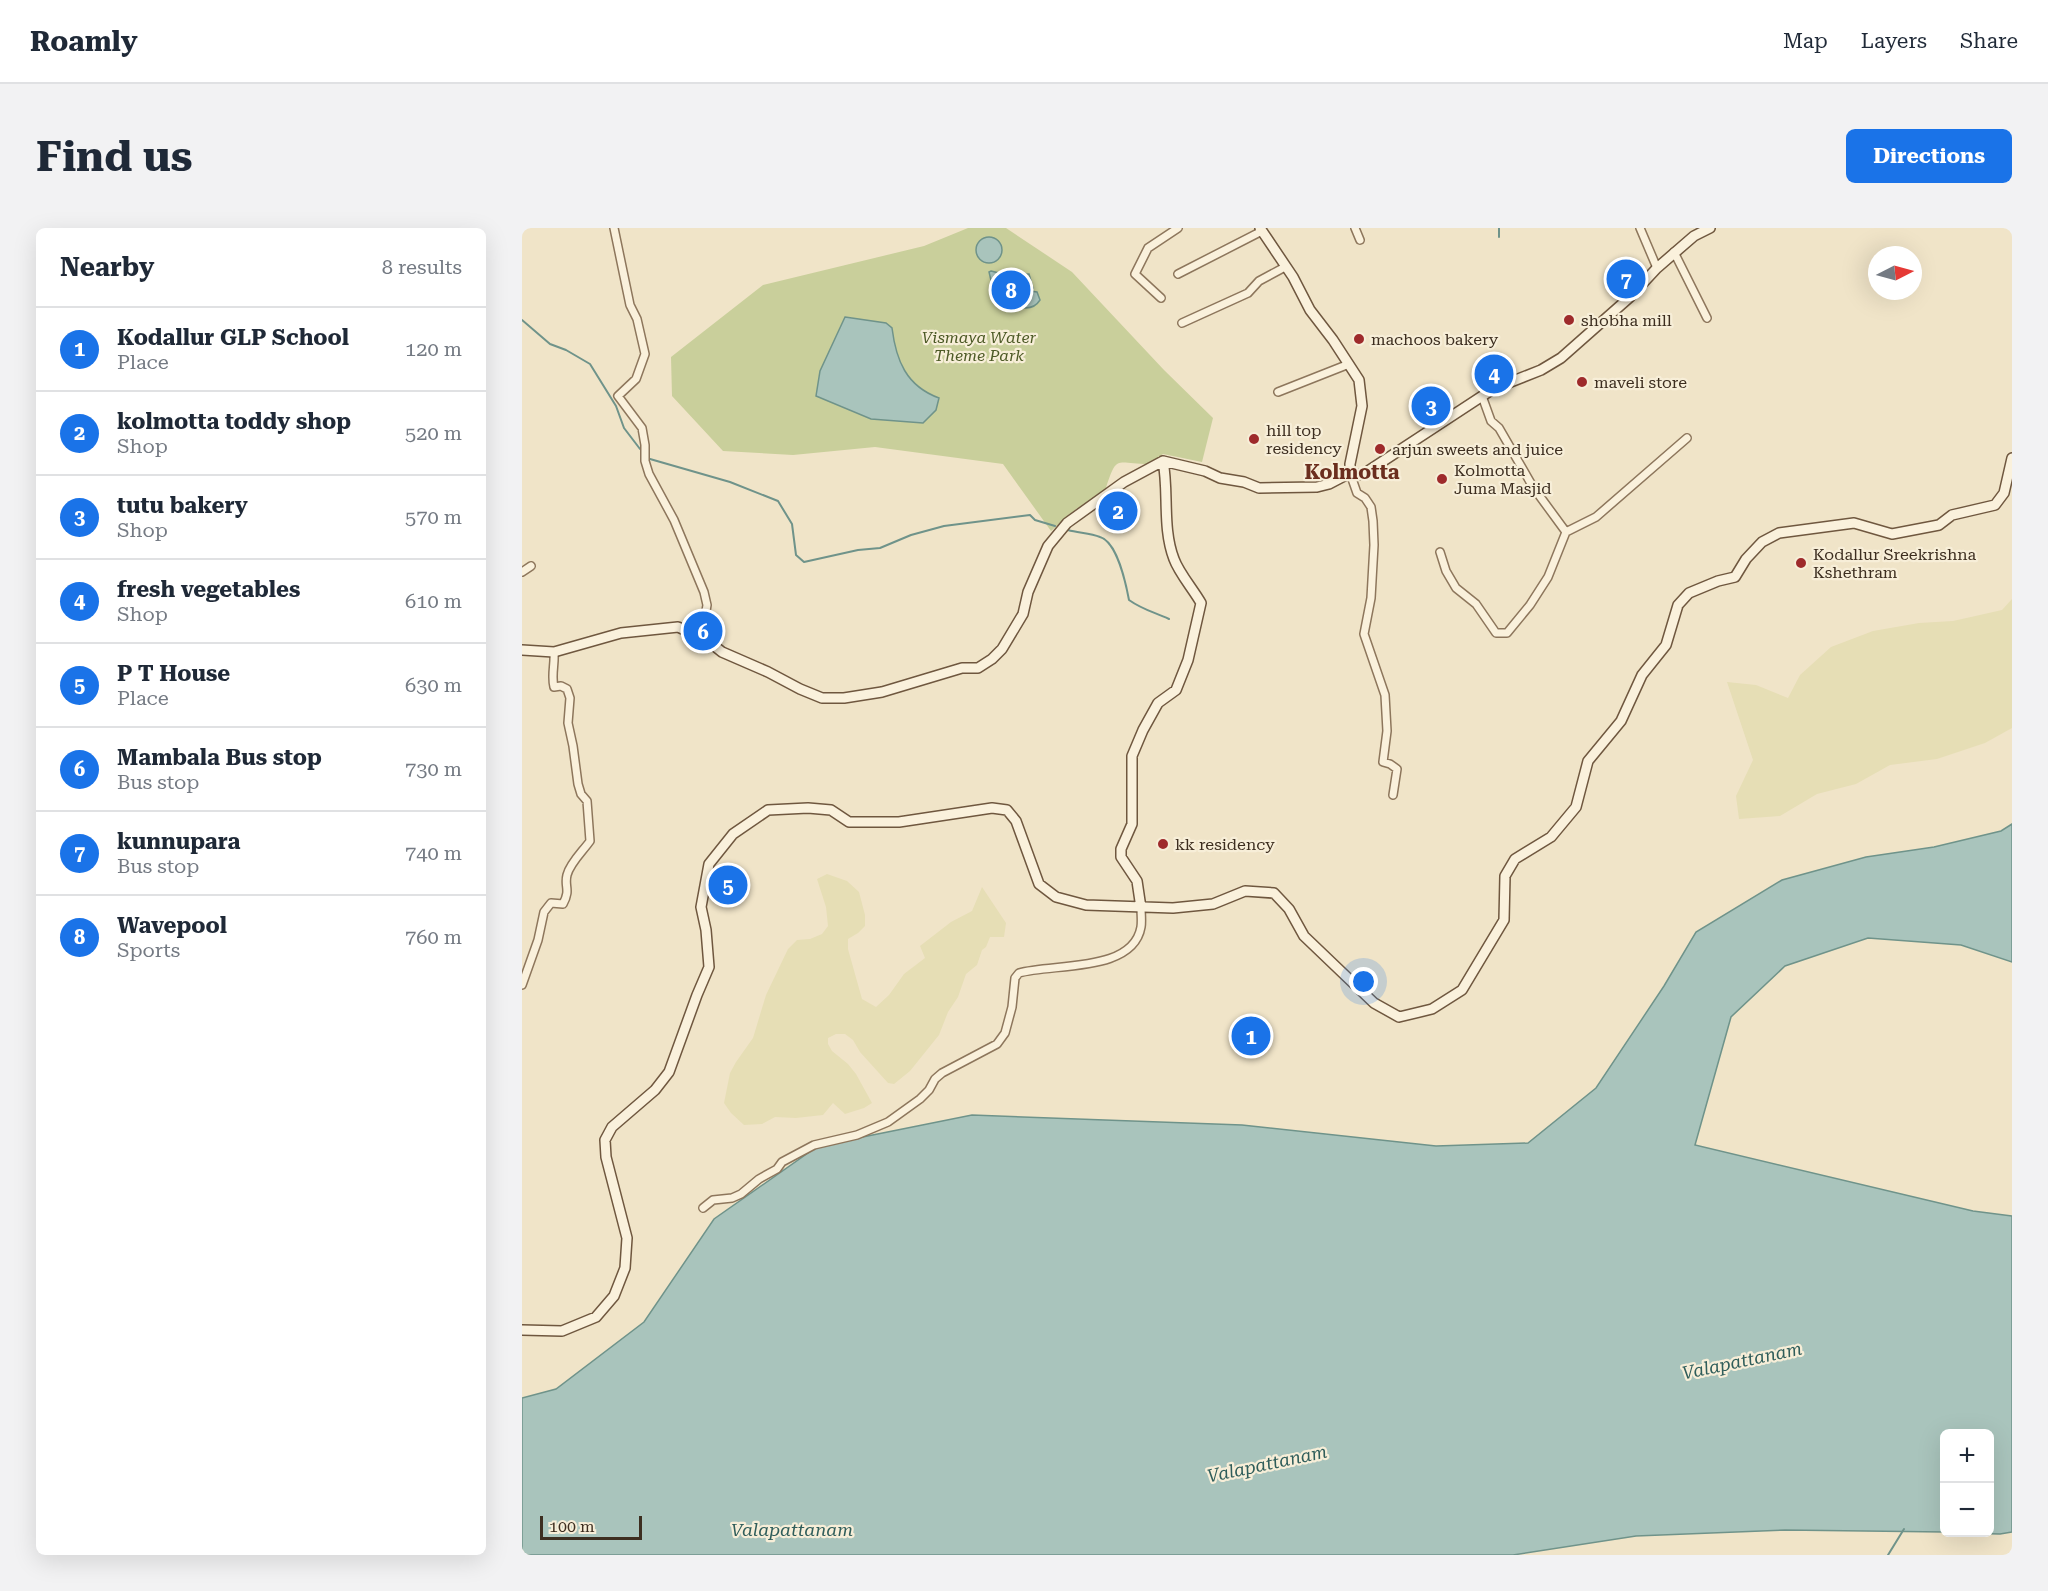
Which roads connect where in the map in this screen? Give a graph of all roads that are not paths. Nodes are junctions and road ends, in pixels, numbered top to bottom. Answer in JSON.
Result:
{"nodes":[{"id":1,"x":614,"y":228,"type":"edge"},
{"id":2,"x":1178,"y":228,"type":"edge"},
{"id":3,"x":1355,"y":228,"type":"edge"},
{"id":4,"x":1640,"y":228,"type":"edge"},
{"id":5,"x":1710,"y":228,"type":"edge"},
{"id":6,"x":1261,"y":230,"type":"edge"},
{"id":7,"x":1360,"y":240,"type":"dead end"},
{"id":8,"x":1674,"y":252,"type":"junction"},
{"id":9,"x":1286,"y":267,"type":"junction"},
{"id":10,"x":1657,"y":268,"type":"junction"},
{"id":11,"x":1178,"y":274,"type":"dead end"},
{"id":12,"x":1161,"y":298,"type":"dead end"},
{"id":13,"x":1707,"y":318,"type":"dead end"},
{"id":14,"x":1182,"y":323,"type":"dead end"},
{"id":15,"x":1349,"y":364,"type":"junction"},
{"id":16,"x":1278,"y":392,"type":"dead end"},
{"id":17,"x":1482,"y":396,"type":"junction"},
{"id":18,"x":1687,"y":438,"type":"dead end"},
{"id":19,"x":2012,"y":458,"type":"edge"},
{"id":20,"x":1163,"y":461,"type":"junction"},
{"id":21,"x":1350,"y":473,"type":"junction"},
{"id":22,"x":1566,"y":532,"type":"junction"},
{"id":23,"x":1440,"y":552,"type":"dead end"},
{"id":24,"x":531,"y":566,"type":"dead end"},
{"id":25,"x":522,"y":572,"type":"edge"},
{"id":26,"x":686,"y":630,"type":"junction"},
{"id":27,"x":522,"y":650,"type":"edge"},
{"id":28,"x":554,"y":652,"type":"junction"},
{"id":29,"x":1393,"y":795,"type":"dead end"},
{"id":30,"x":1141,"y":908,"type":"junction"},
{"id":31,"x":522,"y":985,"type":"edge"},
{"id":32,"x":703,"y":1208,"type":"dead end"},
{"id":33,"x":522,"y":1330,"type":"edge"}],
"edges":[{"from":1,"to":26,"type":"street"},
{"from":2,"to":12,"type":"street"},
{"from":3,"to":7,"type":"street"},
{"from":4,"to":10,"type":"street"},
{"from":5,"to":8,"type":"street"},
{"from":6,"to":9,"type":"street"},
{"from":6,"to":11,"type":"street"},
{"from":8,"to":10,"type":"street"},
{"from":8,"to":13,"type":"street"},
{"from":9,"to":14,"type":"street"},
{"from":9,"to":15,"type":"street"},
{"from":10,"to":17,"type":"street"},
{"from":15,"to":16,"type":"street"},
{"from":15,"to":21,"type":"street"},
{"from":17,"to":21,"type":"street"},
{"from":17,"to":22,"type":"street"},
{"from":18,"to":22,"type":"street"},
{"from":19,"to":30,"type":"street"},
{"from":20,"to":21,"type":"street"},
{"from":20,"to":26,"type":"street"},
{"from":20,"to":30,"type":"street"},
{"from":21,"to":29,"type":"street"},
{"from":22,"to":23,"type":"street"},
{"from":24,"to":25,"type":"street"},
{"from":26,"to":28,"type":"street"},
{"from":27,"to":28,"type":"street"},
{"from":28,"to":31,"type":"street"},
{"from":30,"to":32,"type":"street"},
{"from":30,"to":33,"type":"street"}]}
